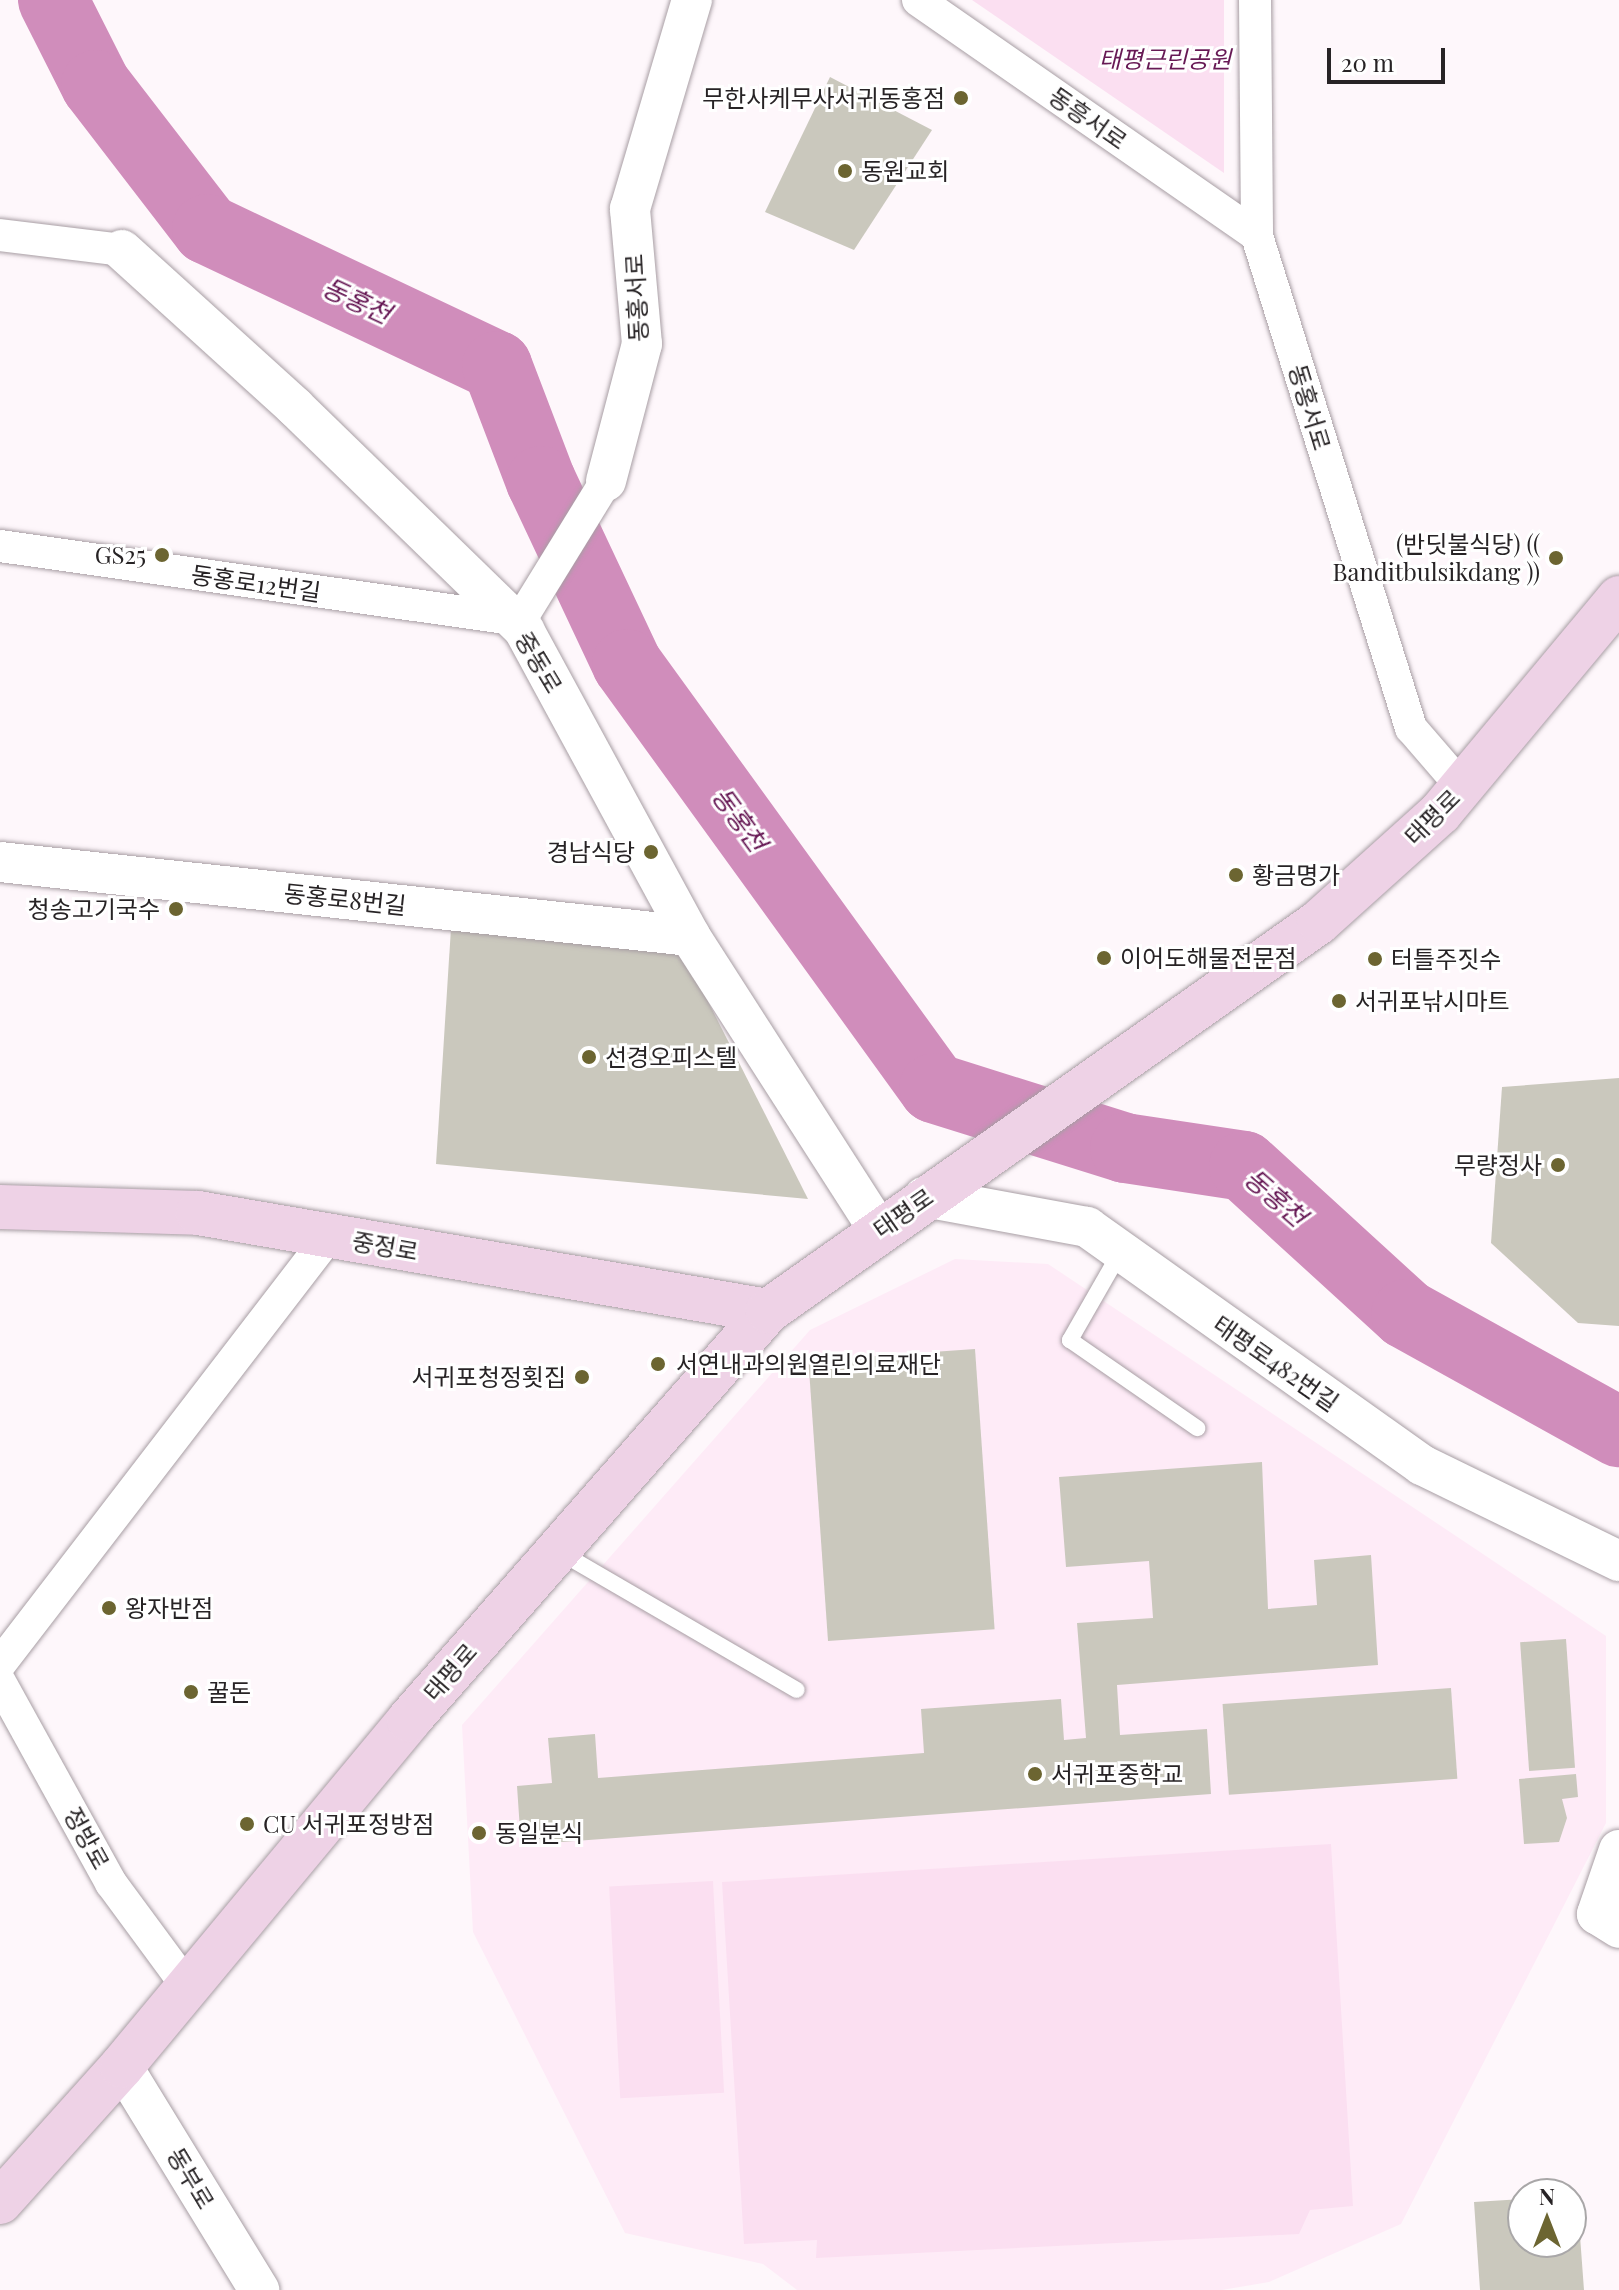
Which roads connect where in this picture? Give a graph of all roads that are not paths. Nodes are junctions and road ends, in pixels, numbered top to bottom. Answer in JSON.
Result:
{"nodes":[{"id":1,"x":692,"y":0,"type":"edge"},
{"id":2,"x":918,"y":0,"type":"edge"},
{"id":3,"x":1255,"y":0,"type":"edge"},
{"id":4,"x":0,"y":235,"type":"edge"},
{"id":5,"x":1257,"y":236,"type":"junction"},
{"id":6,"x":122,"y":250,"type":"joint"},
{"id":7,"x":606,"y":481,"type":"joint"},
{"id":8,"x":0,"y":546,"type":"edge"},
{"id":9,"x":1614,"y":614,"type":"edge"},
{"id":10,"x":515,"y":622,"type":"junction"},
{"id":11,"x":1462,"y":787,"type":"junction"},
{"id":12,"x":0,"y":862,"type":"edge"},
{"id":13,"x":690,"y":936,"type":"junction"},
{"id":14,"x":934,"y":1191,"type":"junction"},
{"id":15,"x":0,"y":1207,"type":"edge"},
{"id":16,"x":879,"y":1230,"type":"junction"},
{"id":17,"x":329,"y":1236,"type":"junction"},
{"id":18,"x":1121,"y":1251,"type":"junction"},
{"id":19,"x":768,"y":1311,"type":"junction"},
{"id":20,"x":1197,"y":1428,"type":"dead end"},
{"id":21,"x":557,"y":1551,"type":"junction"},
{"id":22,"x":1619,"y":1561,"type":"edge"},
{"id":23,"x":0,"y":1664,"type":"edge"},
{"id":24,"x":0,"y":1682,"type":"edge"},
{"id":25,"x":797,"y":1690,"type":"dead end"},
{"id":26,"x":1619,"y":1850,"type":"edge"},
{"id":27,"x":1619,"y":1928,"type":"edge"},
{"id":28,"x":187,"y":1986,"type":"junction"},
{"id":29,"x":122,"y":2066,"type":"junction"},
{"id":30,"x":0,"y":2202,"type":"edge"},
{"id":31,"x":259,"y":2290,"type":"edge"}],
"edges":[{"from":1,"to":7,"type":"street","name":"동홍서로"},
{"from":2,"to":5,"type":"street","name":"동흥서로"},
{"from":3,"to":5,"type":"street","name":"동홍서로"},
{"from":4,"to":6,"type":"street","name":"중동로"},
{"from":5,"to":11,"type":"street","name":"동홍서로"},
{"from":6,"to":10,"type":"street","name":"중동로"},
{"from":7,"to":10,"type":"street","name":"동홍서로"},
{"from":8,"to":10,"type":"street","name":"동홍로12번길"},
{"from":9,"to":11,"type":"main road","name":"태평로"},
{"from":10,"to":13,"type":"street","name":"중동로"},
{"from":11,"to":14,"type":"main road","name":"태평로"},
{"from":12,"to":13,"type":"street","name":"동홍로8번길"},
{"from":13,"to":16,"type":"street","name":"중동로"},
{"from":14,"to":16,"type":"main road","name":"태평로"},
{"from":14,"to":18,"type":"street","name":"태평로482번길"},
{"from":15,"to":17,"type":"main road","name":"중정로"},
{"from":16,"to":19,"type":"main road","name":"태평로"},
{"from":17,"to":19,"type":"main road","name":"중정로"},
{"from":17,"to":23,"type":"street"},
{"from":18,"to":20,"type":"lane"},
{"from":18,"to":22,"type":"street","name":"태평로482번길"},
{"from":19,"to":21,"type":"main road","name":"태평로"},
{"from":21,"to":25,"type":"lane"},
{"from":21,"to":28,"type":"main road","name":"태평로"},
{"from":24,"to":28,"type":"street","name":"정방로"},
{"from":26,"to":27,"type":"street"},
{"from":28,"to":29,"type":"main road","name":"태평로"},
{"from":29,"to":30,"type":"main road","name":"태평로"},
{"from":29,"to":31,"type":"street","name":"동부로"}]}
